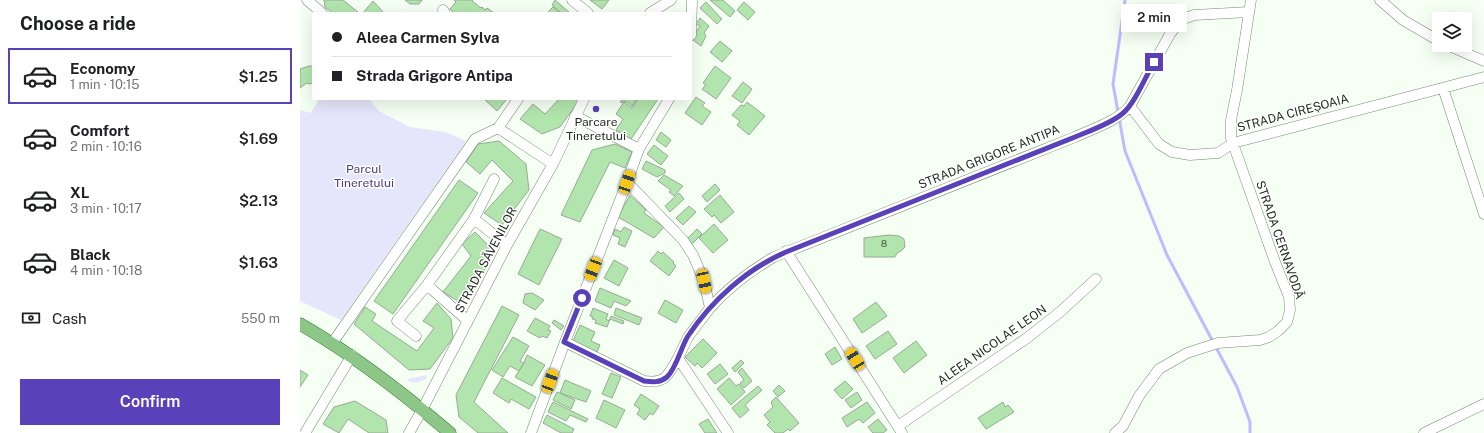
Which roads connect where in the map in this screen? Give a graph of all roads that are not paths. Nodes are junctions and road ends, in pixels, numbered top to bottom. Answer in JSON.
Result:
{"nodes":[{"id":1,"x":307,"y":0,"type":"edge"},
{"id":2,"x":572,"y":0,"type":"edge"},
{"id":3,"x":671,"y":0,"type":"edge"},
{"id":4,"x":692,"y":0,"type":"edge"},
{"id":5,"x":1251,"y":0,"type":"edge"},
{"id":6,"x":1380,"y":0,"type":"edge"},
{"id":7,"x":321,"y":12,"type":"edge"},
{"id":8,"x":587,"y":12,"type":"edge"},
{"id":9,"x":652,"y":12,"type":"edge"},
{"id":10,"x":692,"y":12,"type":"edge"},
{"id":11,"x":1249,"y":12,"type":"junction"},
{"id":12,"x":1432,"y":37,"type":"edge"},
{"id":13,"x":1463,"y":52,"type":"edge"},
{"id":14,"x":1484,"y":61,"type":"edge"},
{"id":15,"x":1484,"y":77,"type":"edge"},
{"id":16,"x":1443,"y":88,"type":"junction"},
{"id":17,"x":517,"y":100,"type":"edge"},
{"id":18,"x":584,"y":100,"type":"edge"},
{"id":19,"x":668,"y":100,"type":"edge"},
{"id":20,"x":1130,"y":106,"type":"junction"},
{"id":21,"x":576,"y":116,"type":"junction"},
{"id":22,"x":498,"y":128,"type":"junction"},
{"id":23,"x":1232,"y":143,"type":"junction"},
{"id":24,"x":639,"y":149,"type":"junction"},
{"id":25,"x":553,"y":164,"type":"junction"},
{"id":26,"x":494,"y":179,"type":"dead end"},
{"id":27,"x":627,"y":182,"type":"junction"},
{"id":28,"x":1484,"y":214,"type":"edge"},
{"id":29,"x":474,"y":219,"type":"junction"},
{"id":30,"x":507,"y":245,"type":"junction"},
{"id":31,"x":786,"y":252,"type":"junction"},
{"id":32,"x":1096,"y":279,"type":"dead end"},
{"id":33,"x":427,"y":285,"type":"junction"},
{"id":34,"x":710,"y":308,"type":"junction"},
{"id":35,"x":468,"y":321,"type":"junction"},
{"id":36,"x":300,"y":324,"type":"edge"},
{"id":37,"x":416,"y":336,"type":"dead end"},
{"id":38,"x":333,"y":342,"type":"junction"},
{"id":39,"x":564,"y":342,"type":"junction"},
{"id":40,"x":352,"y":355,"type":"junction"},
{"id":41,"x":678,"y":358,"type":"junction"},
{"id":42,"x":1484,"y":404,"type":"edge"},
{"id":43,"x":422,"y":410,"type":"junction"},
{"id":44,"x":900,"y":429,"type":"edge"},
{"id":45,"x":305,"y":433,"type":"edge"},
{"id":46,"x":409,"y":433,"type":"edge"},
{"id":47,"x":450,"y":433,"type":"edge"},
{"id":48,"x":530,"y":433,"type":"edge"},
{"id":49,"x":728,"y":433,"type":"edge"},
{"id":50,"x":1115,"y":433,"type":"edge"},
{"id":51,"x":1424,"y":433,"type":"edge"}],
"edges":[{"from":1,"to":7,"type":"street"},
{"from":2,"to":8,"type":"street"},
{"from":3,"to":9,"type":"street"},
{"from":4,"to":10,"type":"street"},
{"from":5,"to":11,"type":"street","name":"STRADA CERNAVODĂ"},
{"from":6,"to":12,"type":"street"},
{"from":11,"to":20,"type":"street","name":"STRADA GRIGORE ANTIPA"},
{"from":11,"to":23,"type":"street","name":"STRADA CERNAVODĂ"},
{"from":13,"to":14,"type":"street"},
{"from":15,"to":16,"type":"street","name":"STRADA CIREȘOAIA"},
{"from":16,"to":23,"type":"street","name":"STRADA CIREȘOAIA"},
{"from":16,"to":28,"type":"street"},
{"from":17,"to":22,"type":"street"},
{"from":18,"to":21,"type":"street","name":"STRADA SĂVENILOR"},
{"from":19,"to":24,"type":"street"},
{"from":20,"to":23,"type":"street","name":"STRADA CIREȘOAIA"},
{"from":20,"to":31,"type":"street","name":"STRADA GRIGORE ANTIPA"},
{"from":21,"to":24,"type":"street"},
{"from":21,"to":25,"type":"street","name":"STRADA SĂVENILOR"},
{"from":22,"to":25,"type":"street"},
{"from":22,"to":38,"type":"street"},
{"from":23,"to":50,"type":"street","name":"STRADA CERNAVODĂ"},
{"from":24,"to":27,"type":"street"},
{"from":25,"to":30,"type":"street","name":"STRADA SĂVENILOR"},
{"from":26,"to":29,"type":"street"},
{"from":27,"to":34,"type":"street"},
{"from":27,"to":39,"type":"street"},
{"from":29,"to":30,"type":"street"},
{"from":29,"to":33,"type":"street"},
{"from":30,"to":35,"type":"street","name":"STRADA SĂVENILOR"},
{"from":31,"to":34,"type":"street","name":"STRADA GRIGORE ANTIPA"},
{"from":31,"to":44,"type":"street"},
{"from":32,"to":44,"type":"street","name":"ALEEA NICOLAE LEON"},
{"from":33,"to":35,"type":"street"},
{"from":33,"to":37,"type":"street"},
{"from":34,"to":41,"type":"street","name":"STRADA GRIGORE ANTIPA"},
{"from":35,"to":43,"type":"street","name":"STRADA SĂVENILOR"},
{"from":36,"to":38,"type":"main road"},
{"from":38,"to":40,"type":"main road"},
{"from":39,"to":41,"type":"street"},
{"from":39,"to":48,"type":"street"},
{"from":40,"to":43,"type":"main road"},
{"from":40,"to":45,"type":"street"},
{"from":41,"to":49,"type":"street"},
{"from":42,"to":51,"type":"street"},
{"from":43,"to":46,"type":"street","name":"STRADA SĂVENILOR"},
{"from":43,"to":47,"type":"main road"}]}
